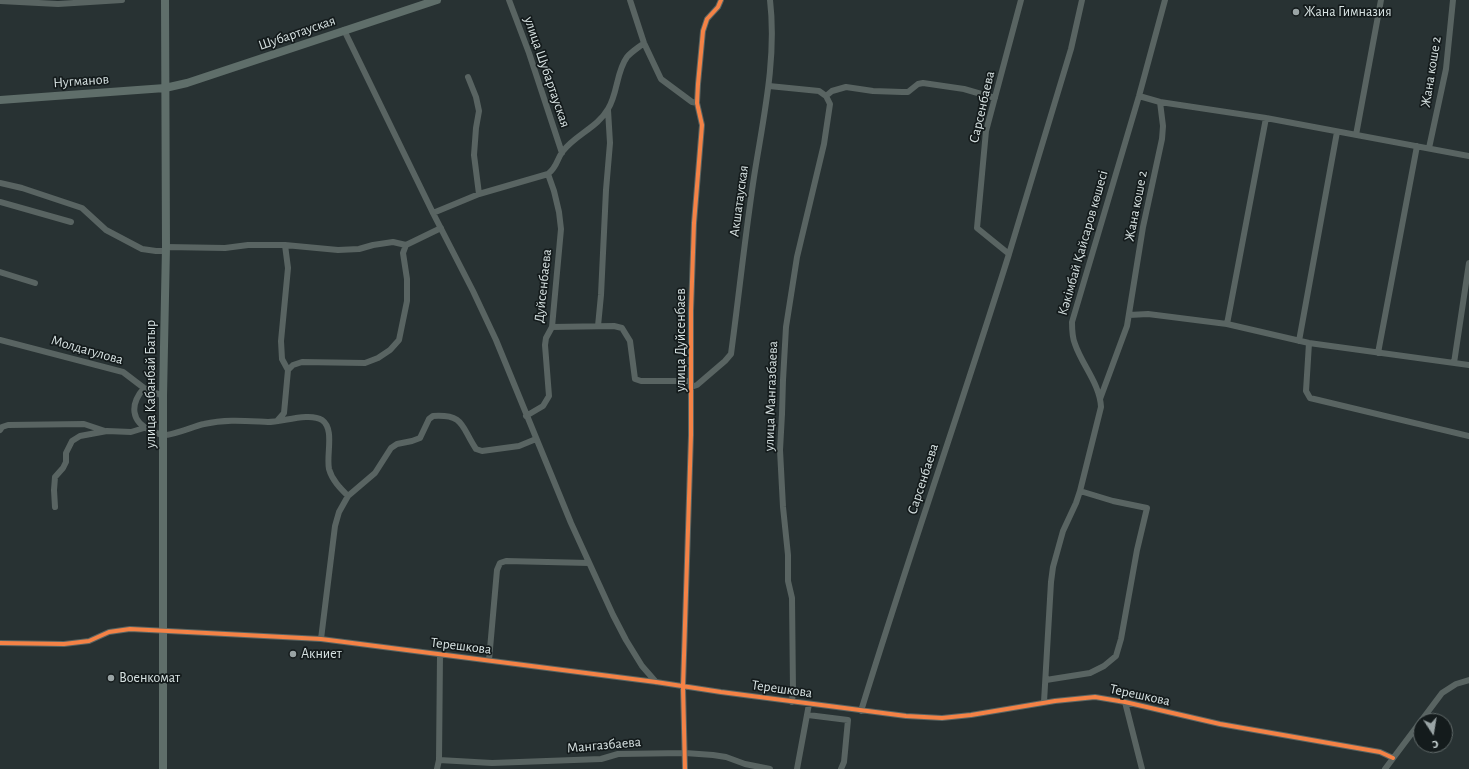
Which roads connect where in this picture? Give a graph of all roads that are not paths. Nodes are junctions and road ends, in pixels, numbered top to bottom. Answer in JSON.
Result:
{"nodes":[{"id":1,"x":122,"y":0,"type":"edge"},
{"id":2,"x":165,"y":0,"type":"edge"},
{"id":3,"x":436,"y":0,"type":"edge"},
{"id":4,"x":509,"y":0,"type":"edge"},
{"id":5,"x":630,"y":0,"type":"edge"},
{"id":6,"x":721,"y":0,"type":"edge"},
{"id":7,"x":770,"y":0,"type":"edge"},
{"id":8,"x":1021,"y":0,"type":"edge"},
{"id":9,"x":1082,"y":0,"type":"edge"},
{"id":10,"x":1164,"y":0,"type":"edge"},
{"id":11,"x":1381,"y":0,"type":"edge"},
{"id":12,"x":1453,"y":0,"type":"edge"},
{"id":13,"x":0,"y":1,"type":"edge"},
{"id":14,"x":344,"y":30,"type":"junction"},
{"id":15,"x":644,"y":43,"type":"junction"},
{"id":16,"x":468,"y":77,"type":"dead end"},
{"id":17,"x":769,"y":86,"type":"junction"},
{"id":18,"x":165,"y":88,"type":"junction"},
{"id":19,"x":826,"y":96,"type":"junction"},
{"id":20,"x":1139,"y":96,"type":"junction"},
{"id":21,"x":995,"y":98,"type":"junction"},
{"id":22,"x":0,"y":100,"type":"edge"},
{"id":23,"x":1160,"y":102,"type":"junction"},
{"id":24,"x":697,"y":103,"type":"junction"},
{"id":25,"x":608,"y":110,"type":"junction"},
{"id":26,"x":1266,"y":118,"type":"junction"},
{"id":27,"x":1337,"y":132,"type":"junction"},
{"id":28,"x":1356,"y":135,"type":"junction"},
{"id":29,"x":1417,"y":146,"type":"junction"},
{"id":30,"x":1429,"y":148,"type":"junction"},
{"id":31,"x":562,"y":153,"type":"junction"},
{"id":32,"x":1469,"y":156,"type":"edge"},
{"id":33,"x":548,"y":174,"type":"junction"},
{"id":34,"x":0,"y":183,"type":"edge"},
{"id":35,"x":479,"y":194,"type":"junction"},
{"id":36,"x":0,"y":202,"type":"edge"},
{"id":37,"x":433,"y":213,"type":"junction"},
{"id":38,"x":70,"y":222,"type":"dead end"},
{"id":39,"x":441,"y":228,"type":"junction"},
{"id":40,"x":284,"y":245,"type":"junction"},
{"id":41,"x":406,"y":245,"type":"junction"},
{"id":42,"x":166,"y":249,"type":"junction"},
{"id":43,"x":1009,"y":254,"type":"junction"},
{"id":44,"x":1469,"y":263,"type":"edge"},
{"id":45,"x":0,"y":272,"type":"edge"},
{"id":46,"x":36,"y":283,"type":"dead end"},
{"id":47,"x":1129,"y":315,"type":"junction"},
{"id":48,"x":1227,"y":324,"type":"junction"},
{"id":49,"x":598,"y":326,"type":"junction"},
{"id":50,"x":552,"y":327,"type":"junction"},
{"id":51,"x":0,"y":340,"type":"edge"},
{"id":52,"x":1299,"y":341,"type":"junction"},
{"id":53,"x":1309,"y":343,"type":"junction"},
{"id":54,"x":1378,"y":353,"type":"junction"},
{"id":55,"x":1454,"y":363,"type":"junction"},
{"id":56,"x":1469,"y":365,"type":"edge"},
{"id":57,"x":288,"y":370,"type":"junction"},
{"id":58,"x":691,"y":384,"type":"junction"},
{"id":59,"x":144,"y":388,"type":"junction"},
{"id":60,"x":163,"y":396,"type":"junction"},
{"id":61,"x":1100,"y":399,"type":"junction"},
{"id":62,"x":526,"y":416,"type":"junction"},
{"id":63,"x":277,"y":421,"type":"junction"},
{"id":64,"x":144,"y":428,"type":"junction"},
{"id":65,"x":0,"y":430,"type":"edge"},
{"id":66,"x":107,"y":431,"type":"junction"},
{"id":67,"x":163,"y":435,"type":"junction"},
{"id":68,"x":1469,"y":436,"type":"edge"},
{"id":69,"x":536,"y":439,"type":"junction"},
{"id":70,"x":1080,"y":491,"type":"junction"},
{"id":71,"x":348,"y":496,"type":"junction"},
{"id":72,"x":55,"y":507,"type":"dead end"},
{"id":73,"x":589,"y":563,"type":"junction"},
{"id":74,"x":164,"y":630,"type":"junction"},
{"id":75,"x":321,"y":640,"type":"junction"},
{"id":76,"x":0,"y":643,"type":"edge"},
{"id":77,"x":440,"y":655,"type":"junction"},
{"id":78,"x":489,"y":660,"type":"junction"},
{"id":79,"x":1046,"y":680,"type":"junction"},
{"id":80,"x":1469,"y":680,"type":"edge"},
{"id":81,"x":656,"y":682,"type":"junction"},
{"id":82,"x":683,"y":687,"type":"junction"},
{"id":83,"x":792,"y":702,"type":"junction"},
{"id":84,"x":1044,"y":702,"type":"junction"},
{"id":85,"x":1125,"y":702,"type":"junction"},
{"id":86,"x":809,"y":704,"type":"junction"},
{"id":87,"x":861,"y":711,"type":"junction"},
{"id":88,"x":808,"y":715,"type":"junction"},
{"id":89,"x":685,"y":753,"type":"junction"},
{"id":90,"x":1393,"y":758,"type":"junction"},
{"id":91,"x":439,"y":760,"type":"junction"},
{"id":92,"x":163,"y":769,"type":"edge"},
{"id":93,"x":437,"y":769,"type":"edge"},
{"id":94,"x":685,"y":769,"type":"edge"},
{"id":95,"x":770,"y":769,"type":"edge"},
{"id":96,"x":797,"y":769,"type":"edge"},
{"id":97,"x":841,"y":769,"type":"edge"},
{"id":98,"x":1142,"y":769,"type":"edge"},
{"id":99,"x":1384,"y":769,"type":"edge"}],
"edges":[{"from":1,"to":13,"type":"street"},
{"from":2,"to":18,"type":"main road","name":"улица Кабанбай Батыр"},
{"from":3,"to":14,"type":"main road","name":"Шубартауская"},
{"from":4,"to":31,"type":"street","name":"улица Шубартауская"},
{"from":5,"to":15,"type":"street"},
{"from":6,"to":24,"type":"street","name":"улица Дуйсенбаев"},
{"from":7,"to":17,"type":"street","name":"Акшатауская"},
{"from":8,"to":21,"type":"street","name":"Сарсенбаева"},
{"from":9,"to":43,"type":"street","name":"Сарсенбаева"},
{"from":10,"to":20,"type":"street","name":"Кәкімбай Қайсаров көшесі"},
{"from":11,"to":28,"type":"street"},
{"from":12,"to":30,"type":"street","name":"Жана коше 2"},
{"from":14,"to":18,"type":"main road","name":"Шубартауская"},
{"from":14,"to":37,"type":"street"},
{"from":15,"to":24,"type":"street"},
{"from":15,"to":25,"type":"street"},
{"from":16,"to":35,"type":"street"},
{"from":17,"to":19,"type":"street"},
{"from":17,"to":58,"type":"street","name":"Акшатауская"},
{"from":18,"to":22,"type":"main road","name":"Нугманов"},
{"from":18,"to":42,"type":"main road","name":"улица Кабанбай Батыр"},
{"from":19,"to":21,"type":"street"},
{"from":19,"to":83,"type":"street","name":"улица Мангазбаева"},
{"from":20,"to":23,"type":"street"},
{"from":20,"to":61,"type":"street","name":"Кәкімбай Қайсаров көшесі"},
{"from":21,"to":43,"type":"street","name":"Сарсенбаева"},
{"from":23,"to":26,"type":"street"},
{"from":23,"to":47,"type":"street","name":"Жана коше 2"},
{"from":24,"to":58,"type":"street","name":"улица Дуйсенбаев"},
{"from":25,"to":31,"type":"street"},
{"from":25,"to":49,"type":"street"},
{"from":26,"to":27,"type":"street"},
{"from":26,"to":48,"type":"street"},
{"from":27,"to":28,"type":"street"},
{"from":27,"to":52,"type":"street"},
{"from":28,"to":29,"type":"street"},
{"from":29,"to":30,"type":"street"},
{"from":29,"to":54,"type":"street"},
{"from":30,"to":32,"type":"street"},
{"from":31,"to":33,"type":"street"},
{"from":33,"to":35,"type":"street"},
{"from":33,"to":50,"type":"street","name":"Дуйсенбаева"},
{"from":34,"to":42,"type":"street"},
{"from":35,"to":37,"type":"street"},
{"from":36,"to":38,"type":"street"},
{"from":37,"to":39,"type":"street"},
{"from":39,"to":41,"type":"street"},
{"from":39,"to":62,"type":"street"},
{"from":40,"to":41,"type":"street"},
{"from":40,"to":42,"type":"street"},
{"from":40,"to":57,"type":"street"},
{"from":41,"to":57,"type":"street"},
{"from":42,"to":60,"type":"main road","name":"улица Кабанбай Батыр"},
{"from":43,"to":87,"type":"street","name":"Сарсенбаева"},
{"from":44,"to":55,"type":"street"},
{"from":45,"to":46,"type":"street"},
{"from":47,"to":48,"type":"street"},
{"from":47,"to":61,"type":"street","name":"Жана коше 2"},
{"from":48,"to":52,"type":"street"},
{"from":49,"to":50,"type":"street"},
{"from":49,"to":58,"type":"street"},
{"from":50,"to":62,"type":"street","name":"Дуйсенбаева"},
{"from":51,"to":59,"type":"street","name":"Молдагулова"},
{"from":52,"to":53,"type":"street"},
{"from":53,"to":54,"type":"street"},
{"from":53,"to":68,"type":"street"},
{"from":54,"to":55,"type":"street"},
{"from":55,"to":56,"type":"street"},
{"from":57,"to":63,"type":"street"},
{"from":58,"to":82,"type":"street","name":"улица Дуйсенбаев"},
{"from":59,"to":60,"type":"street","name":"Молдагулова"},
{"from":59,"to":64,"type":"street"},
{"from":60,"to":67,"type":"main road","name":"улица Кабанбай Батыр"},
{"from":61,"to":70,"type":"street","name":"Кәкімбай Қайсаров көшесі"},
{"from":62,"to":69,"type":"street"},
{"from":63,"to":67,"type":"street"},
{"from":63,"to":71,"type":"street"},
{"from":64,"to":66,"type":"street"},
{"from":64,"to":67,"type":"street"},
{"from":65,"to":66,"type":"street"},
{"from":66,"to":72,"type":"street"},
{"from":67,"to":74,"type":"main road","name":"улица Кабанбай Батыр"},
{"from":69,"to":71,"type":"street"},
{"from":69,"to":73,"type":"street"},
{"from":70,"to":79,"type":"street","name":"Кәкімбай Қайсаров көшесі"},
{"from":70,"to":79,"type":"street"},
{"from":71,"to":75,"type":"street"},
{"from":73,"to":78,"type":"street"},
{"from":73,"to":81,"type":"street"},
{"from":74,"to":75,"type":"street","name":"Терешкова"},
{"from":74,"to":76,"type":"street","name":"Терешкова"},
{"from":74,"to":92,"type":"main road","name":"улица Кабанбай Батыр"},
{"from":75,"to":77,"type":"street","name":"Терешкова"},
{"from":77,"to":78,"type":"street","name":"Терешкова"},
{"from":77,"to":91,"type":"street"},
{"from":78,"to":81,"type":"street","name":"Терешкова"},
{"from":79,"to":84,"type":"street","name":"Кәкімбай Қайсаров көшесі"},
{"from":80,"to":90,"type":"street"},
{"from":81,"to":82,"type":"street","name":"Терешкова"},
{"from":82,"to":83,"type":"street","name":"Терешкова"},
{"from":82,"to":89,"type":"street"},
{"from":83,"to":86,"type":"street","name":"Терешкова"},
{"from":84,"to":85,"type":"street","name":"Терешкова"},
{"from":84,"to":87,"type":"street","name":"Терешкова"},
{"from":85,"to":90,"type":"street","name":"Терешкова"},
{"from":85,"to":98,"type":"street"},
{"from":86,"to":87,"type":"street","name":"Терешкова"},
{"from":86,"to":88,"type":"street"},
{"from":88,"to":96,"type":"street"},
{"from":88,"to":97,"type":"street"},
{"from":89,"to":91,"type":"street","name":"Мангазбаева"},
{"from":89,"to":94,"type":"street"},
{"from":89,"to":95,"type":"street","name":"Мангазбаева"},
{"from":90,"to":99,"type":"street"},
{"from":91,"to":93,"type":"street"}]}
